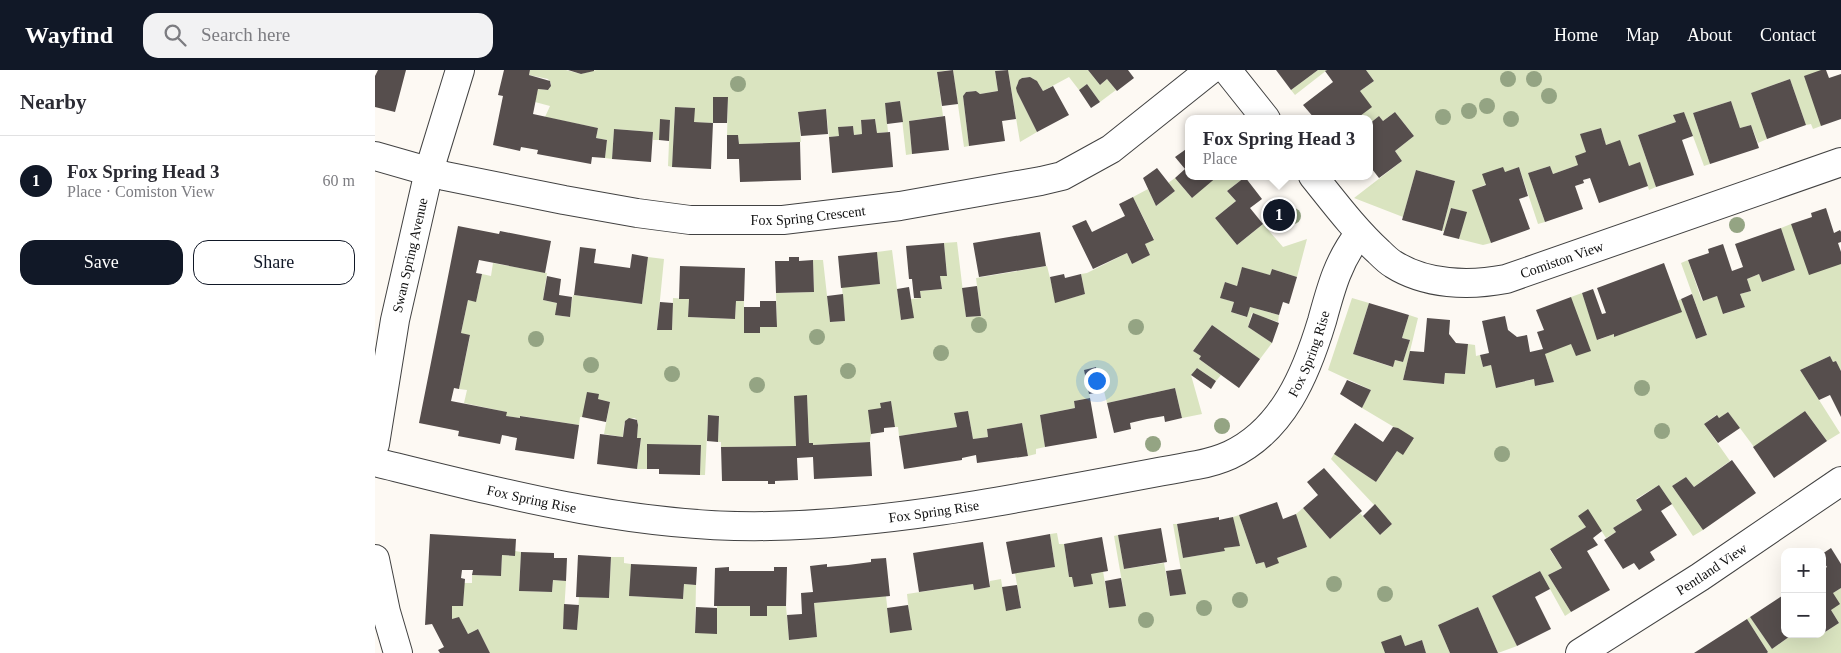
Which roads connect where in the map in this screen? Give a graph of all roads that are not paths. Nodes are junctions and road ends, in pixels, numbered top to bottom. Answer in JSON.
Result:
{"nodes":[{"id":1,"x":460,"y":70,"type":"edge"},
{"id":2,"x":1210,"y":70,"type":"edge"},
{"id":3,"x":1227,"y":70,"type":"edge"},
{"id":4,"x":1263,"y":115,"type":"edge"},
{"id":5,"x":375,"y":156,"type":"edge"},
{"id":6,"x":1841,"y":162,"type":"edge"},
{"id":7,"x":429,"y":171,"type":"junction"},
{"id":8,"x":1316,"y":180,"type":"edge"},
{"id":9,"x":1359,"y":234,"type":"junction"},
{"id":10,"x":375,"y":444,"type":"edge"},
{"id":11,"x":375,"y":462,"type":"edge"},
{"id":12,"x":1841,"y":481,"type":"edge"},
{"id":13,"x":375,"y":559,"type":"edge"},
{"id":14,"x":398,"y":653,"type":"edge"},
{"id":15,"x":1580,"y":653,"type":"edge"}],
"edges":[{"from":1,"to":7,"type":"street","name":"Swan Spring Avenue"},
{"from":2,"to":7,"type":"street","name":"Fox Spring Crescent"},
{"from":3,"to":4,"type":"street"},
{"from":5,"to":7,"type":"street","name":"Fox Spring Crescent"},
{"from":6,"to":9,"type":"street","name":"Comiston View"},
{"from":7,"to":10,"type":"street","name":"Swan Spring Avenue"},
{"from":8,"to":9,"type":"street","name":"Comiston View"},
{"from":9,"to":11,"type":"street","name":"Fox Spring Rise"},
{"from":12,"to":15,"type":"street","name":"Pentland View"},
{"from":13,"to":14,"type":"street"}]}
